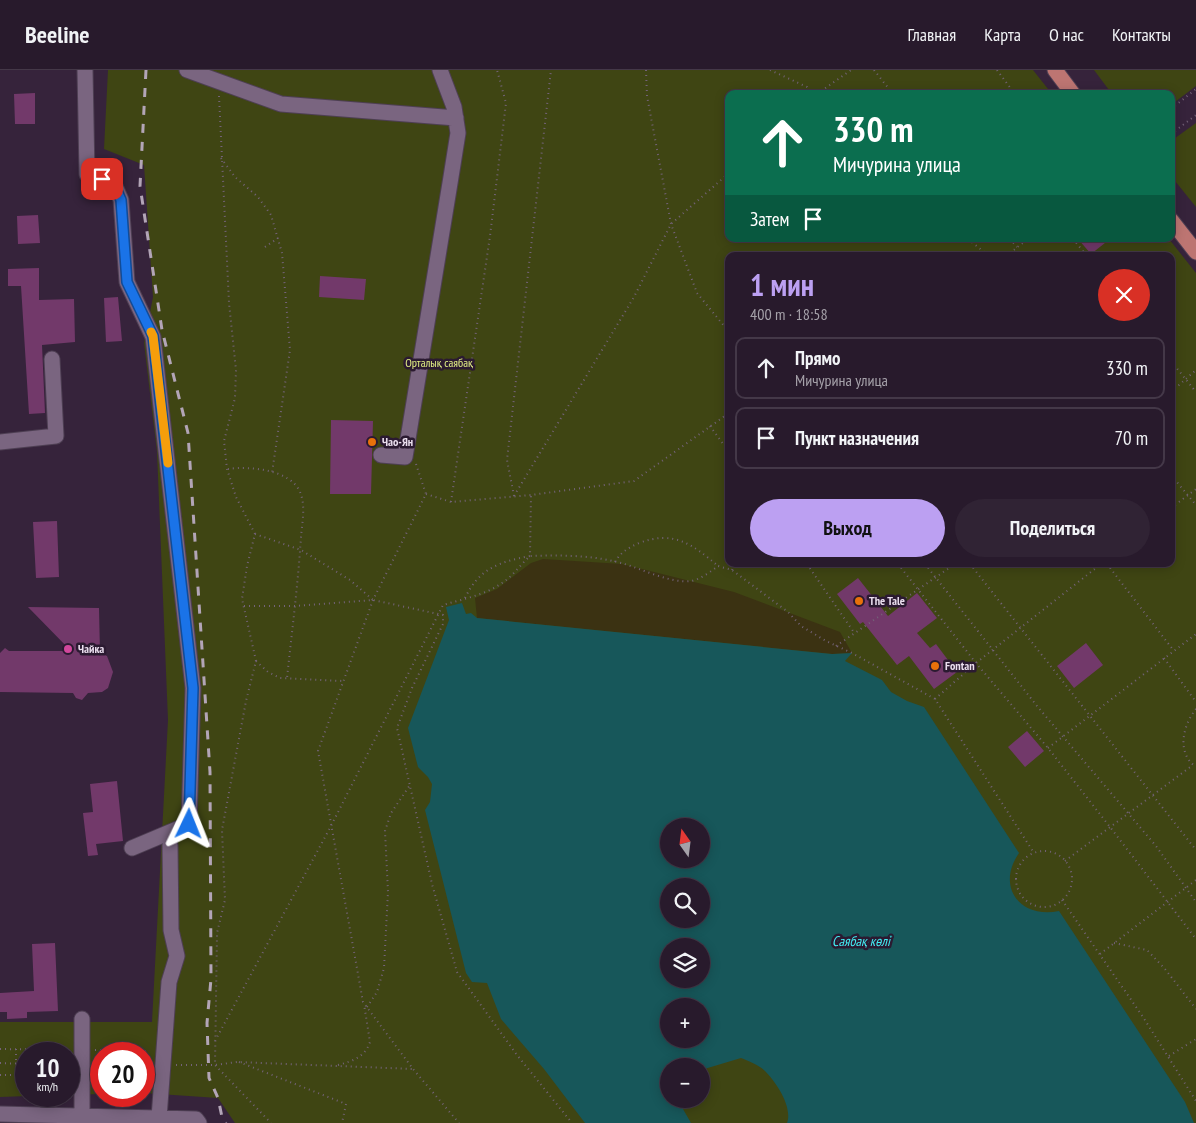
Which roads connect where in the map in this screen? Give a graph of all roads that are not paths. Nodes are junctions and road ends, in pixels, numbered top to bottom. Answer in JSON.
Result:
{"nodes":[{"id":1,"x":85,"y":70,"type":"edge"},
{"id":2,"x":187,"y":70,"type":"edge"},
{"id":3,"x":440,"y":70,"type":"edge"},
{"id":4,"x":1054,"y":70,"type":"edge"},
{"id":5,"x":1070,"y":90,"type":"edge"},
{"id":6,"x":456,"y":118,"type":"junction"},
{"id":7,"x":1175,"y":224,"type":"edge"},
{"id":8,"x":1194,"y":245,"type":"edge"},
{"id":9,"x":52,"y":359,"type":"dead end"},
{"id":10,"x":0,"y":442,"type":"edge"},
{"id":11,"x":381,"y":455,"type":"dead end"},
{"id":12,"x":170,"y":845,"type":"dead end"},
{"id":13,"x":132,"y":848,"type":"dead end"},
{"id":14,"x":82,"y":1019,"type":"dead end"},
{"id":15,"x":82,"y":1116,"type":"junction"},
{"id":16,"x":7,"y":1117,"type":"edge"},
{"id":17,"x":159,"y":1118,"type":"junction"},
{"id":18,"x":198,"y":1123,"type":"edge"}],
"edges":[{"from":1,"to":13,"type":"street"},
{"from":2,"to":6,"type":"street"},
{"from":3,"to":6,"type":"street"},
{"from":4,"to":5,"type":"main road"},
{"from":6,"to":11,"type":"street"},
{"from":7,"to":8,"type":"main road"},
{"from":9,"to":10,"type":"street"},
{"from":12,"to":17,"type":"street"},
{"from":14,"to":15,"type":"street"},
{"from":15,"to":16,"type":"street"},
{"from":15,"to":17,"type":"street"},
{"from":17,"to":18,"type":"street"}]}
